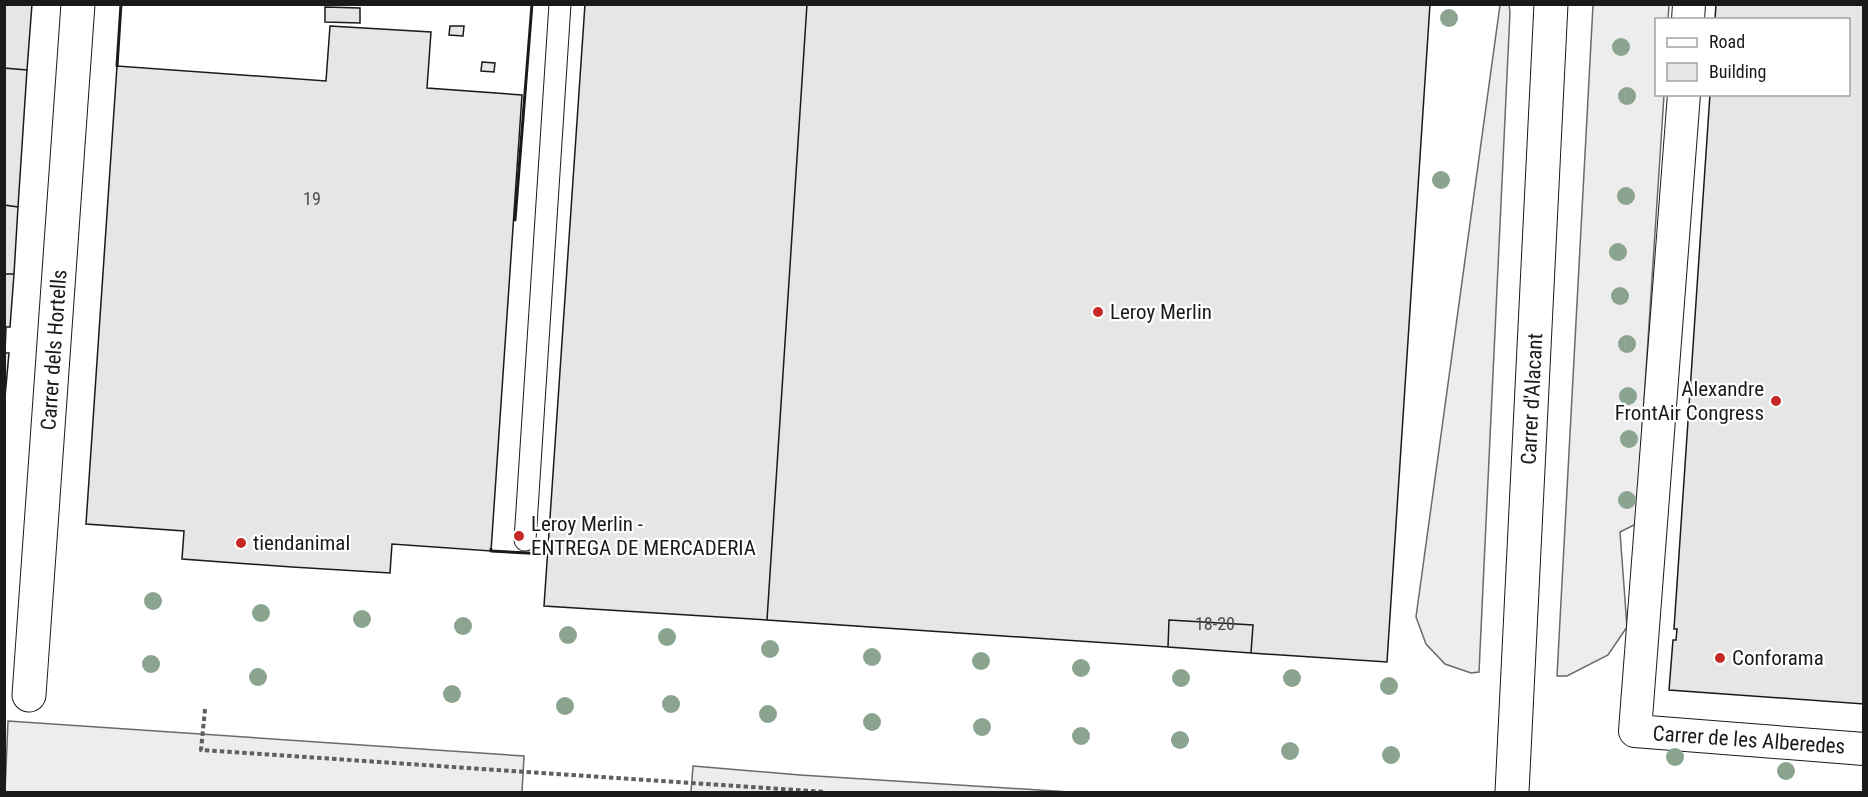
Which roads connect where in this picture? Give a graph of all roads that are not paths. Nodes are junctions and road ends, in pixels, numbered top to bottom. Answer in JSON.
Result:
{"nodes":[{"id":1,"x":78,"y":4,"type":"edge"},
{"id":2,"x":560,"y":4,"type":"edge"},
{"id":3,"x":1551,"y":4,"type":"edge"},
{"id":4,"x":1684,"y":96,"type":"edge"},
{"id":5,"x":525,"y":540,"type":"dead end"},
{"id":6,"x":29,"y":695,"type":"dead end"},
{"id":7,"x":1863,"y":748,"type":"edge"},
{"id":8,"x":1512,"y":792,"type":"edge"}],
"edges":[{"from":1,"to":6,"type":"street","name":"Carrer dels Hortells"},
{"from":2,"to":5,"type":"lane"},
{"from":3,"to":8,"type":"street","name":"Carrer d'Alacant"},
{"from":4,"to":7,"type":"street","name":"Carrer de les Alberedes"}]}
